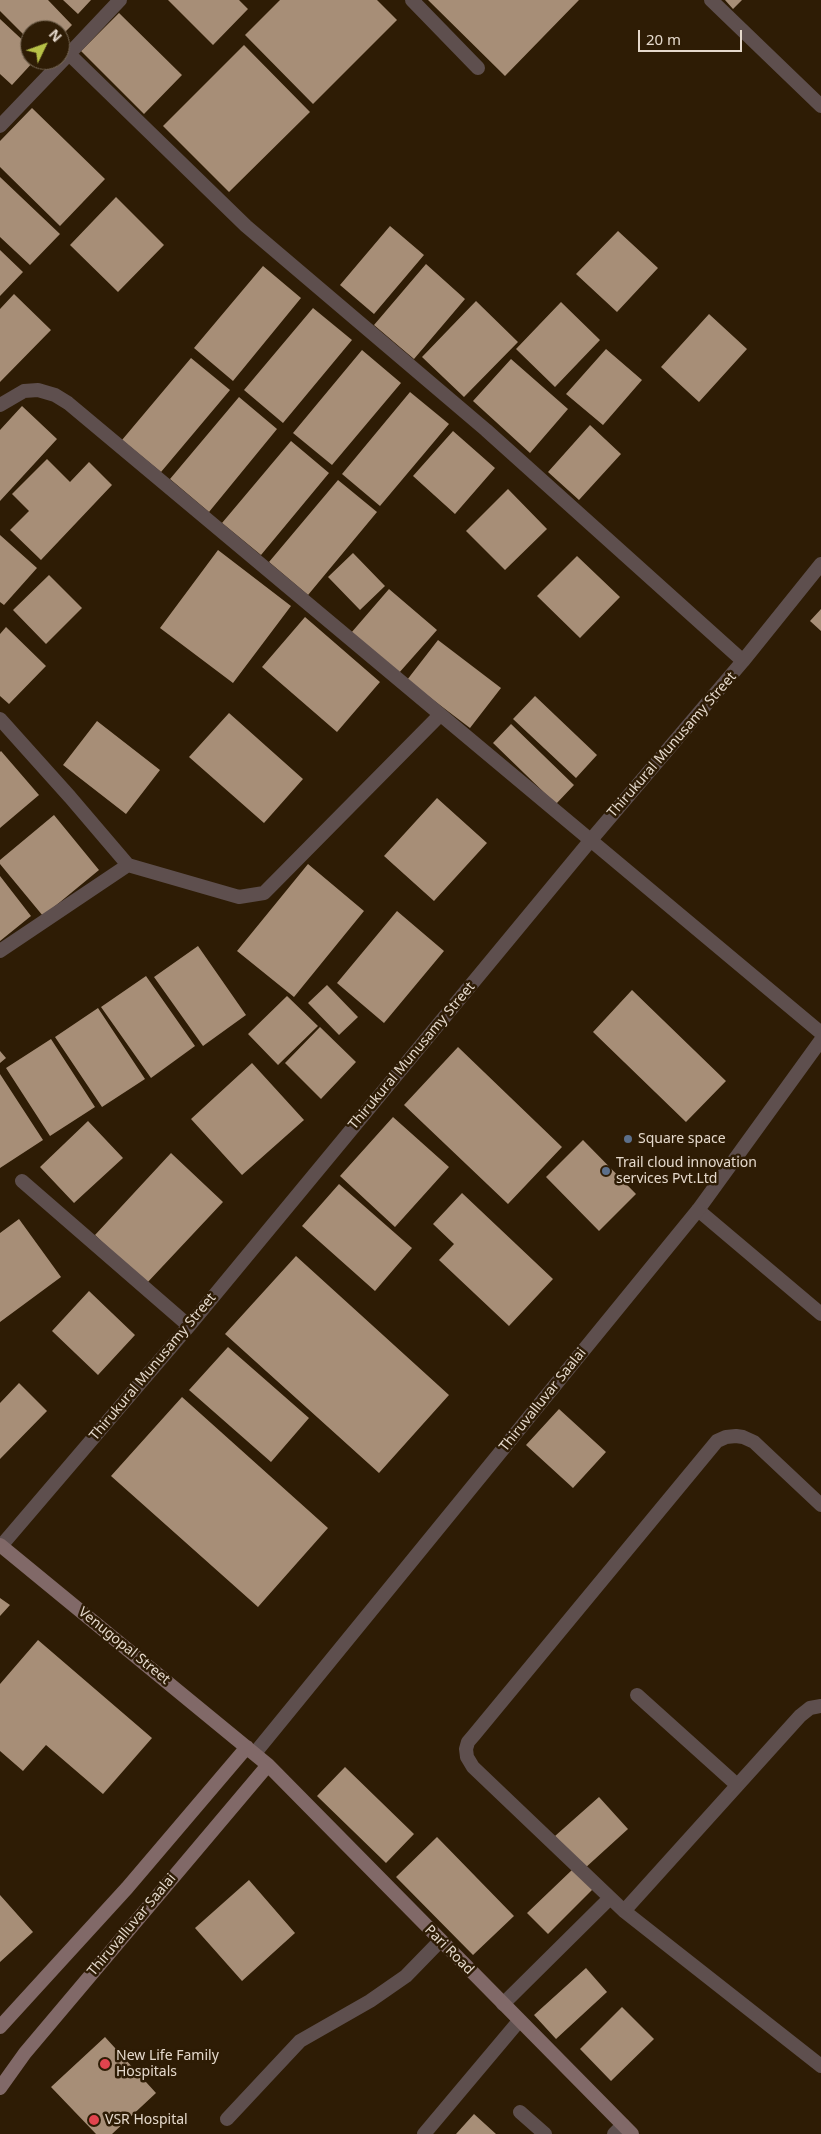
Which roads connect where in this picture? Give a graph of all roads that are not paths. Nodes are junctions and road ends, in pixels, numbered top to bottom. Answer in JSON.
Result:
{"nodes":[{"id":1,"x":120,"y":0,"type":"edge"},
{"id":2,"x":412,"y":0,"type":"edge"},
{"id":3,"x":711,"y":0,"type":"edge"},
{"id":4,"x":70,"y":53,"type":"edge"},
{"id":5,"x":70,"y":55,"type":"edge"},
{"id":6,"x":478,"y":68,"type":"dead end"},
{"id":7,"x":54,"y":70,"type":"edge"},
{"id":8,"x":821,"y":106,"type":"edge"},
{"id":9,"x":0,"y":126,"type":"edge"},
{"id":10,"x":0,"y":405,"type":"edge"},
{"id":11,"x":821,"y":564,"type":"edge"},
{"id":12,"x":743,"y":661,"type":"junction"},
{"id":13,"x":440,"y":715,"type":"junction"},
{"id":14,"x":0,"y":719,"type":"edge"},
{"id":15,"x":590,"y":841,"type":"junction"},
{"id":16,"x":128,"y":866,"type":"junction"},
{"id":17,"x":0,"y":950,"type":"edge"},
{"id":18,"x":821,"y":1033,"type":"edge"},
{"id":19,"x":821,"y":1040,"type":"edge"},
{"id":20,"x":22,"y":1181,"type":"dead end"},
{"id":21,"x":698,"y":1210,"type":"junction"},
{"id":22,"x":821,"y":1314,"type":"edge"},
{"id":23,"x":189,"y":1326,"type":"junction"},
{"id":24,"x":821,"y":1505,"type":"edge"},
{"id":25,"x":0,"y":1546,"type":"edge"},
{"id":26,"x":637,"y":1695,"type":"dead end"},
{"id":27,"x":821,"y":1706,"type":"edge"},
{"id":28,"x":251,"y":1750,"type":"junction"},
{"id":29,"x":268,"y":1765,"type":"junction"},
{"id":30,"x":737,"y":1785,"type":"junction"},
{"id":31,"x":610,"y":1898,"type":"junction"},
{"id":32,"x":624,"y":1911,"type":"junction"},
{"id":33,"x":440,"y":1941,"type":"junction"},
{"id":34,"x":503,"y":2004,"type":"junction"},
{"id":35,"x":519,"y":2021,"type":"junction"},
{"id":36,"x":0,"y":2025,"type":"edge"},
{"id":37,"x":821,"y":2066,"type":"edge"},
{"id":38,"x":0,"y":2088,"type":"edge"},
{"id":39,"x":520,"y":2112,"type":"dead end"},
{"id":40,"x":227,"y":2119,"type":"dead end"},
{"id":41,"x":623,"y":2131,"type":"edge"},
{"id":42,"x":424,"y":2134,"type":"edge"},
{"id":43,"x":545,"y":2134,"type":"edge"}],
"edges":[{"from":1,"to":4,"type":"street"},
{"from":2,"to":6,"type":"street"},
{"from":3,"to":8,"type":"street"},
{"from":5,"to":12,"type":"street"},
{"from":7,"to":9,"type":"street"},
{"from":10,"to":13,"type":"street"},
{"from":11,"to":12,"type":"street","name":"Thirukural Munusamy Street"},
{"from":12,"to":15,"type":"street","name":"Thirukural Munusamy Street"},
{"from":13,"to":15,"type":"street"},
{"from":13,"to":16,"type":"street"},
{"from":14,"to":16,"type":"street"},
{"from":15,"to":18,"type":"street"},
{"from":15,"to":23,"type":"street","name":"Thirukural Munusamy Street"},
{"from":16,"to":17,"type":"street"},
{"from":19,"to":21,"type":"street","name":"Thiruvalluvar Saalai"},
{"from":20,"to":23,"type":"street"},
{"from":21,"to":22,"type":"street"},
{"from":21,"to":28,"type":"street","name":"Thiruvalluvar Saalai"},
{"from":23,"to":25,"type":"street","name":"Thirukural Munusamy Street"},
{"from":24,"to":31,"type":"street"},
{"from":25,"to":28,"type":"main road","name":"Venugopal Street"},
{"from":26,"to":30,"type":"street"},
{"from":27,"to":30,"type":"street"},
{"from":28,"to":29,"type":"main road","name":"Venugopal Street"},
{"from":28,"to":36,"type":"main road","name":"Thiruvalluvar Saalai"},
{"from":29,"to":33,"type":"main road","name":"Pari Road"},
{"from":29,"to":38,"type":"main road","name":"Thiruvalluvar Saalai"},
{"from":30,"to":32,"type":"street"},
{"from":31,"to":32,"type":"street"},
{"from":31,"to":34,"type":"street"},
{"from":32,"to":37,"type":"street"},
{"from":33,"to":34,"type":"main road","name":"Pari Road"},
{"from":33,"to":40,"type":"street"},
{"from":34,"to":35,"type":"main road","name":"Pari Road"},
{"from":35,"to":41,"type":"main road","name":"Pari Road"},
{"from":35,"to":42,"type":"street"},
{"from":39,"to":43,"type":"street"}]}
